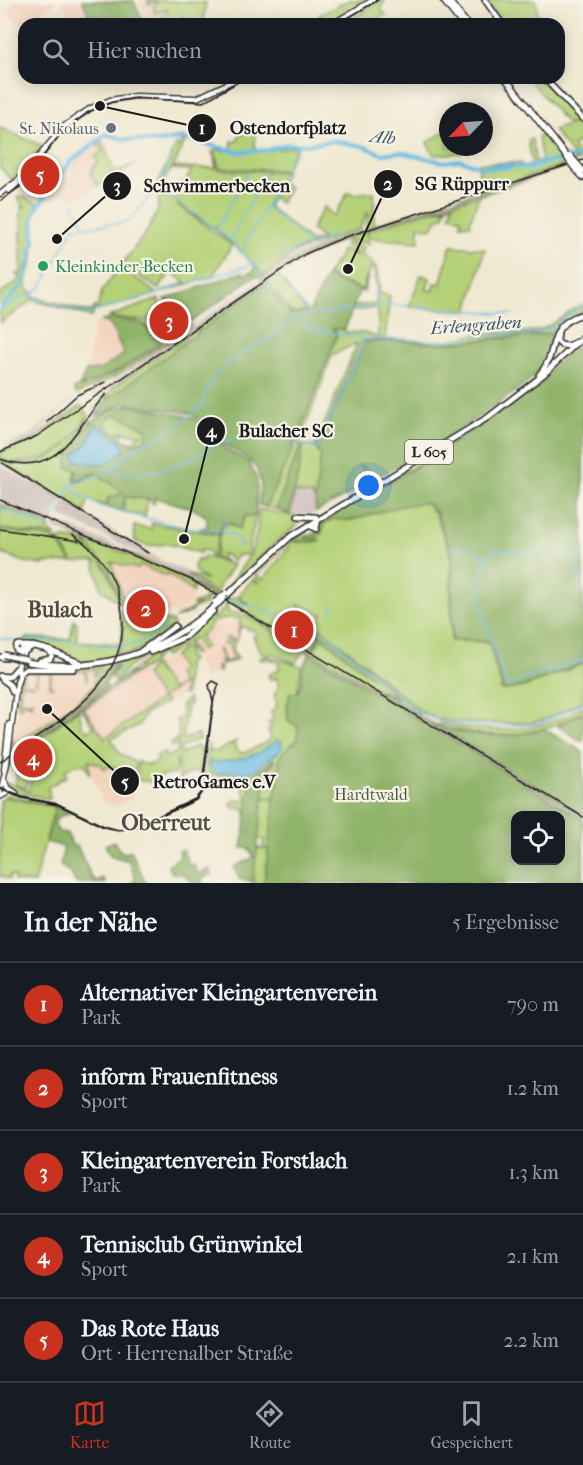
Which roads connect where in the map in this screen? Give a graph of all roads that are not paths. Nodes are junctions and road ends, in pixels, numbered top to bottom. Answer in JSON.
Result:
{"nodes":[{"id":1,"x":373,"y":0,"type":"edge"},
{"id":2,"x":443,"y":0,"type":"edge"},
{"id":3,"x":448,"y":0,"type":"edge"},
{"id":4,"x":485,"y":0,"type":"edge"},
{"id":5,"x":342,"y":18,"type":"edge"},
{"id":6,"x":457,"y":18,"type":"edge"},
{"id":7,"x":462,"y":18,"type":"edge"},
{"id":8,"x":498,"y":18,"type":"edge"},
{"id":9,"x":227,"y":84,"type":"edge"},
{"id":10,"x":510,"y":84,"type":"edge"},
{"id":11,"x":513,"y":84,"type":"edge"},
{"id":12,"x":550,"y":84,"type":"edge"},
{"id":13,"x":583,"y":119,"type":"edge"},
{"id":14,"x":549,"y":132,"type":"junction"},
{"id":15,"x":575,"y":165,"type":"junction"},
{"id":16,"x":583,"y":171,"type":"edge"},
{"id":17,"x":583,"y":177,"type":"edge"},
{"id":18,"x":0,"y":195,"type":"edge"},
{"id":19,"x":583,"y":315,"type":"edge"},
{"id":20,"x":583,"y":336,"type":"edge"},
{"id":21,"x":576,"y":342,"type":"junction"},
{"id":22,"x":539,"y":375,"type":"junction"},
{"id":23,"x":318,"y":517,"type":"junction"},
{"id":24,"x":300,"y":527,"type":"junction"},
{"id":25,"x":226,"y":595,"type":"junction"},
{"id":26,"x":217,"y":604,"type":"junction"},
{"id":27,"x":175,"y":626,"type":"dead end"},
{"id":28,"x":33,"y":646,"type":"junction"},
{"id":29,"x":20,"y":649,"type":"junction"},
{"id":30,"x":142,"y":652,"type":"junction"},
{"id":31,"x":2,"y":657,"type":"edge"},
{"id":32,"x":27,"y":661,"type":"junction"},
{"id":33,"x":40,"y":661,"type":"junction"},
{"id":34,"x":81,"y":663,"type":"junction"},
{"id":35,"x":100,"y":664,"type":"junction"},
{"id":36,"x":18,"y":666,"type":"junction"},
{"id":37,"x":1,"y":678,"type":"edge"},
{"id":38,"x":17,"y":681,"type":"junction"},
{"id":39,"x":13,"y":692,"type":"junction"},
{"id":40,"x":5,"y":777,"type":"junction"},
{"id":41,"x":0,"y":785,"type":"edge"},
{"id":42,"x":7,"y":793,"type":"dead end"},
{"id":43,"x":16,"y":793,"type":"dead end"},
{"id":44,"x":0,"y":795,"type":"edge"}],
"edges":[{"from":1,"to":5,"type":"main road"},
{"from":2,"to":6,"type":"highway"},
{"from":3,"to":7,"type":"highway"},
{"from":4,"to":8,"type":"main road"},
{"from":9,"to":18,"type":"main road"},
{"from":10,"to":14,"type":"highway"},
{"from":11,"to":14,"type":"highway"},
{"from":12,"to":13,"type":"main road"},
{"from":14,"to":15,"type":"highway","bridge":true},
{"from":15,"to":16,"type":"highway"},
{"from":15,"to":17,"type":"highway"},
{"from":19,"to":21,"type":"main road"},
{"from":19,"to":22,"type":"main road"},
{"from":20,"to":21,"type":"main road"},
{"from":20,"to":23,"type":"main road","number":"L 605"},
{"from":21,"to":22,"type":"main road","number":"L 605"},
{"from":22,"to":23,"type":"main road","number":"L 605"},
{"from":23,"to":24,"type":"main road","number":"L 605"},
{"from":23,"to":24,"type":"main road"},
{"from":23,"to":25,"type":"main road","number":"L 605"},
{"from":24,"to":25,"type":"main road","number":"L 605"},
{"from":25,"to":26,"type":"main road","number":"L 605","bridge":true},
{"from":26,"to":30,"type":"main road","number":"L 605"},
{"from":26,"to":30,"type":"main road"},
{"from":27,"to":30,"type":"main road"},
{"from":28,"to":29,"type":"main road"},
{"from":28,"to":33,"type":"main road"},
{"from":28,"to":36,"type":"main road"},
{"from":29,"to":34,"type":"main road"},
{"from":29,"to":36,"type":"main road"},
{"from":30,"to":34,"type":"main road","number":"L 605"},
{"from":30,"to":35,"type":"main road","number":"L 605"},
{"from":31,"to":32,"type":"main road","number":"L 605","bridge":true},
{"from":32,"to":33,"type":"main road","number":"L 605"},
{"from":32,"to":35,"type":"main road","number":"L 605"},
{"from":33,"to":34,"type":"main road","number":"L 605"},
{"from":35,"to":38,"type":"main road"},
{"from":36,"to":37,"type":"main road"},
{"from":36,"to":38,"type":"main road"},
{"from":37,"to":38,"type":"main road"},
{"from":37,"to":39,"type":"main road"},
{"from":38,"to":39,"type":"main road"},
{"from":38,"to":40,"type":"main road"},
{"from":39,"to":41,"type":"main road"},
{"from":40,"to":43,"type":"main road"},
{"from":40,"to":44,"type":"main road"},
{"from":42,"to":44,"type":"main road"}]}
